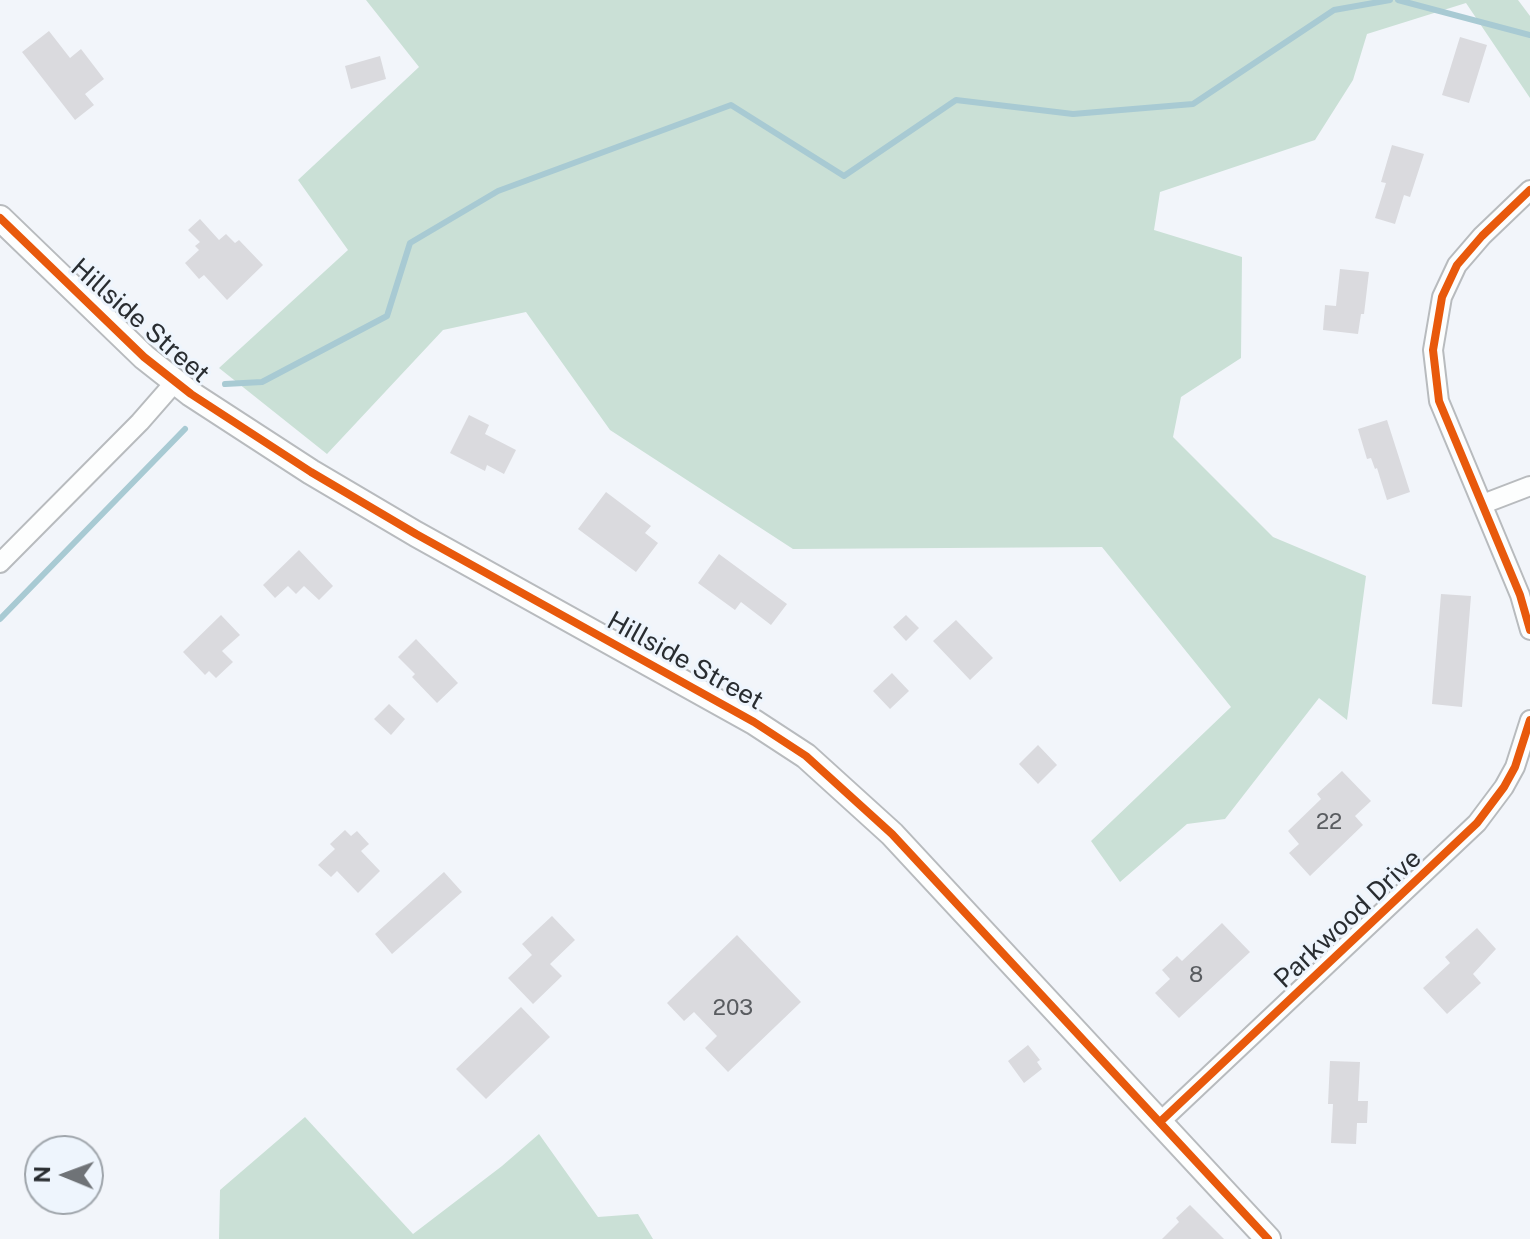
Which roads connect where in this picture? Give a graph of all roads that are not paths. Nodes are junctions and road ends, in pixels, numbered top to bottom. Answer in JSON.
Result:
{"nodes":[{"id":1,"x":1530,"y":190,"type":"edge"},
{"id":2,"x":0,"y":218,"type":"edge"},
{"id":3,"x":175,"y":382,"type":"junction"},
{"id":4,"x":1530,"y":486,"type":"edge"},
{"id":5,"x":1483,"y":504,"type":"junction"},
{"id":6,"x":0,"y":563,"type":"edge"},
{"id":7,"x":1530,"y":630,"type":"edge"},
{"id":8,"x":1530,"y":720,"type":"edge"},
{"id":9,"x":1160,"y":1122,"type":"junction"},
{"id":10,"x":1268,"y":1239,"type":"edge"}],
"edges":[{"from":1,"to":5,"type":"street"},
{"from":2,"to":3,"type":"street","name":"Hillside Street"},
{"from":3,"to":6,"type":"street"},
{"from":3,"to":9,"type":"street","name":"Hillside Street"},
{"from":4,"to":5,"type":"street"},
{"from":5,"to":7,"type":"street"},
{"from":8,"to":9,"type":"street","name":"Parkwood Drive"},
{"from":9,"to":10,"type":"street","name":"Hillside Street"}]}
